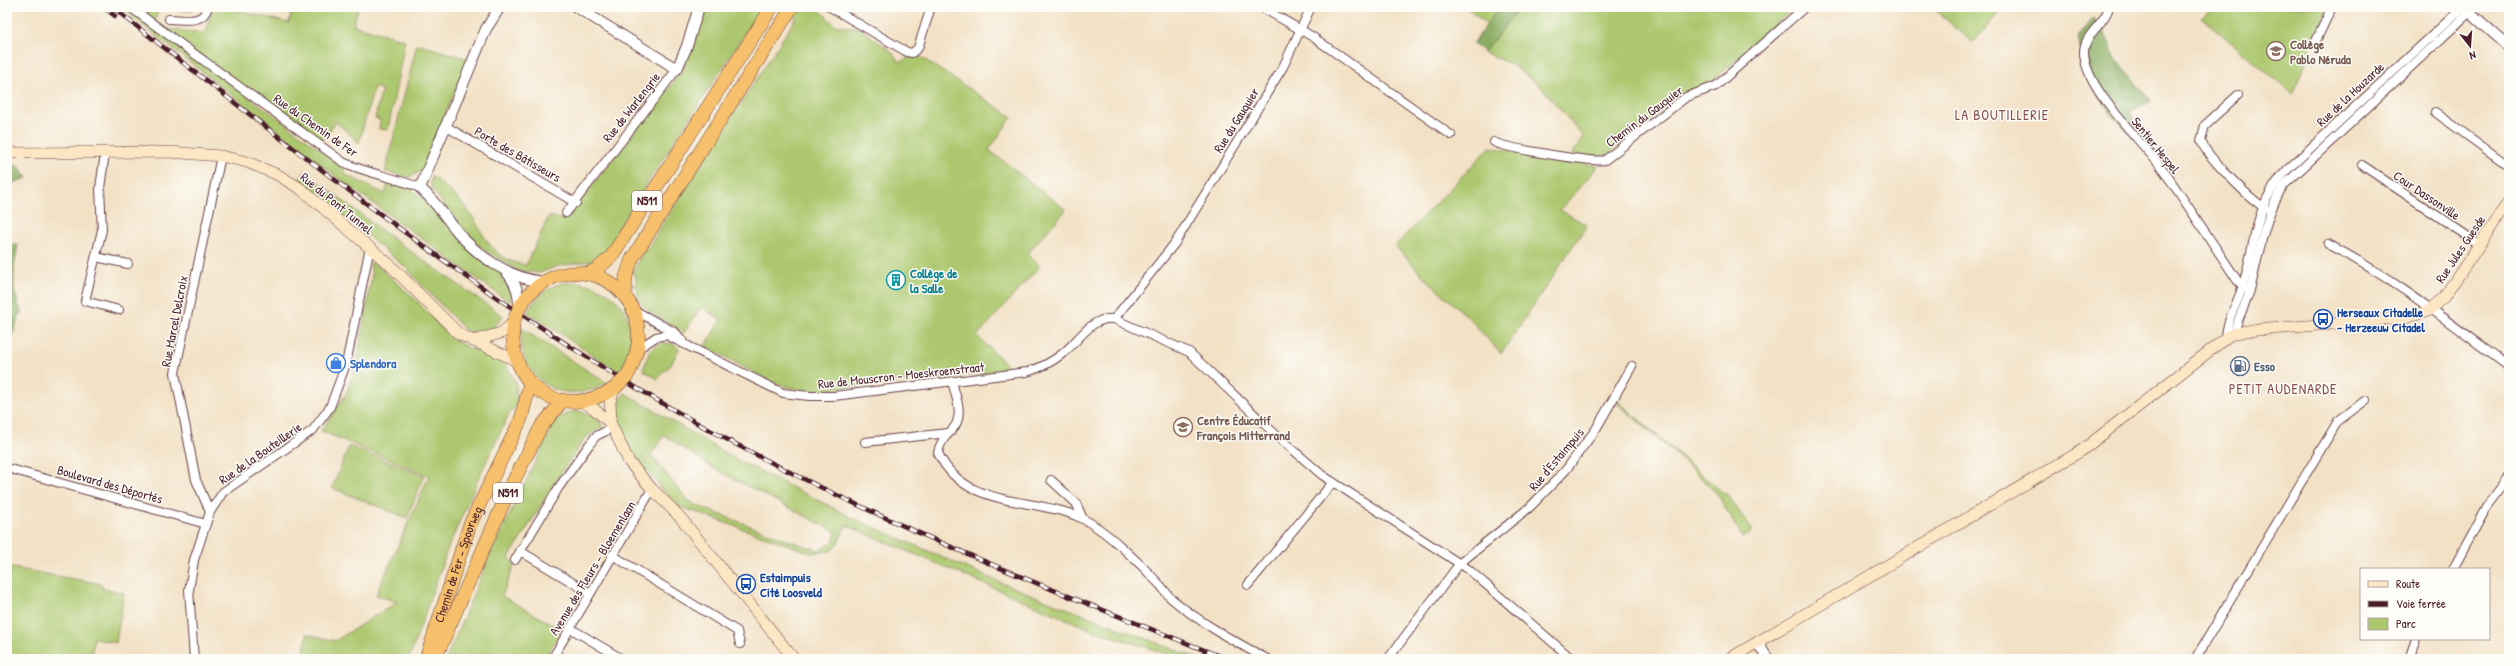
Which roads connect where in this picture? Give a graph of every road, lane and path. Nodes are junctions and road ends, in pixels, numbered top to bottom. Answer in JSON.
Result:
{"nodes":[{"id":1,"x":130,"y":7,"type":"edge"},
{"id":2,"x":208,"y":7,"type":"edge"},
{"id":3,"x":500,"y":7,"type":"edge"},
{"id":4,"x":576,"y":7,"type":"edge"},
{"id":5,"x":699,"y":7,"type":"edge"},
{"id":6,"x":772,"y":7,"type":"edge"},
{"id":7,"x":792,"y":7,"type":"edge"},
{"id":8,"x":830,"y":7,"type":"edge"},
{"id":9,"x":931,"y":7,"type":"edge"},
{"id":10,"x":1261,"y":7,"type":"edge"},
{"id":11,"x":1311,"y":7,"type":"edge"},
{"id":12,"x":1805,"y":7,"type":"edge"},
{"id":13,"x":2109,"y":7,"type":"edge"},
{"id":14,"x":2332,"y":7,"type":"edge"},
{"id":15,"x":2468,"y":8,"type":"edge"},
{"id":16,"x":168,"y":18,"type":"dead end"},
{"id":17,"x":1301,"y":30,"type":"junction"},
{"id":18,"x":2509,"y":38,"type":"edge"},
{"id":19,"x":2315,"y":43,"type":"dead end"},
{"id":20,"x":2509,"y":47,"type":"edge"},
{"id":21,"x":677,"y":69,"type":"junction"},
{"id":22,"x":2238,"y":95,"type":"dead end"},
{"id":23,"x":2435,"y":112,"type":"dead end"},
{"id":24,"x":447,"y":127,"type":"junction"},
{"id":25,"x":1451,"y":135,"type":"dead end"},
{"id":26,"x":1494,"y":142,"type":"dead end"},
{"id":27,"x":7,"y":153,"type":"edge"},
{"id":28,"x":105,"y":153,"type":"junction"},
{"id":29,"x":221,"y":156,"type":"junction"},
{"id":30,"x":2362,"y":165,"type":"dead end"},
{"id":31,"x":2509,"y":166,"type":"edge"},
{"id":32,"x":420,"y":188,"type":"junction"},
{"id":33,"x":2509,"y":201,"type":"edge"},
{"id":34,"x":576,"y":203,"type":"junction"},
{"id":35,"x":2262,"y":206,"type":"junction"},
{"id":36,"x":2271,"y":212,"type":"junction"},
{"id":37,"x":566,"y":213,"type":"dead end"},
{"id":38,"x":2328,"y":244,"type":"dead end"},
{"id":39,"x":2479,"y":244,"type":"junction"},
{"id":40,"x":370,"y":247,"type":"junction"},
{"id":41,"x":96,"y":257,"type":"junction"},
{"id":42,"x":128,"y":264,"type":"dead end"},
{"id":43,"x":504,"y":270,"type":"junction"},
{"id":44,"x":587,"y":274,"type":"junction"},
{"id":45,"x":543,"y":282,"type":"junction"},
{"id":46,"x":2246,"y":288,"type":"junction"},
{"id":47,"x":626,"y":297,"type":"junction"},
{"id":48,"x":519,"y":308,"type":"junction"},
{"id":49,"x":119,"y":310,"type":"dead end"},
{"id":50,"x":634,"y":310,"type":"junction"},
{"id":51,"x":2431,"y":310,"type":"junction"},
{"id":52,"x":1114,"y":319,"type":"junction"},
{"id":53,"x":513,"y":323,"type":"junction"},
{"id":54,"x":2230,"y":336,"type":"junction"},
{"id":55,"x":473,"y":341,"type":"junction"},
{"id":56,"x":683,"y":342,"type":"junction"},
{"id":57,"x":639,"y":348,"type":"junction"},
{"id":58,"x":515,"y":360,"type":"junction"},
{"id":59,"x":1632,"y":366,"type":"dead end"},
{"id":60,"x":2509,"y":367,"type":"edge"},
{"id":61,"x":952,"y":382,"type":"junction"},
{"id":62,"x":530,"y":383,"type":"junction"},
{"id":63,"x":615,"y":388,"type":"junction"},
{"id":64,"x":563,"y":400,"type":"junction"},
{"id":65,"x":2366,"y":400,"type":"dead end"},
{"id":66,"x":582,"y":401,"type":"junction"},
{"id":67,"x":612,"y":426,"type":"junction"},
{"id":68,"x":948,"y":433,"type":"junction"},
{"id":69,"x":865,"y":442,"type":"dead end"},
{"id":70,"x":7,"y":468,"type":"edge"},
{"id":71,"x":2509,"y":477,"type":"edge"},
{"id":72,"x":1051,"y":480,"type":"dead end"},
{"id":73,"x":1332,"y":482,"type":"junction"},
{"id":74,"x":652,"y":489,"type":"junction"},
{"id":75,"x":210,"y":512,"type":"junction"},
{"id":76,"x":1083,"y":519,"type":"junction"},
{"id":77,"x":206,"y":524,"type":"junction"},
{"id":78,"x":520,"y":551,"type":"junction"},
{"id":79,"x":612,"y":555,"type":"junction"},
{"id":80,"x":515,"y":560,"type":"dead end"},
{"id":81,"x":1460,"y":563,"type":"junction"},
{"id":82,"x":2454,"y":568,"type":"edge"},
{"id":83,"x":1248,"y":585,"type":"dead end"},
{"id":84,"x":590,"y":592,"type":"junction"},
{"id":85,"x":570,"y":628,"type":"junction"},
{"id":86,"x":2416,"y":640,"type":"edge"},
{"id":87,"x":1757,"y":642,"type":"junction"},
{"id":88,"x":740,"y":644,"type":"dead end"},
{"id":89,"x":194,"y":659,"type":"edge"},
{"id":90,"x":426,"y":659,"type":"edge"},
{"id":91,"x":435,"y":659,"type":"edge"},
{"id":92,"x":552,"y":659,"type":"edge"},
{"id":93,"x":622,"y":659,"type":"edge"},
{"id":94,"x":794,"y":659,"type":"edge"},
{"id":95,"x":1267,"y":659,"type":"edge"},
{"id":96,"x":1388,"y":659,"type":"edge"},
{"id":97,"x":1572,"y":659,"type":"edge"},
{"id":98,"x":1729,"y":659,"type":"edge"},
{"id":99,"x":1768,"y":659,"type":"edge"},
{"id":100,"x":2195,"y":659,"type":"edge"},
{"id":101,"x":2408,"y":659,"type":"edge"}],
"edges":[{"from":1,"to":32,"type":"street","name":"Rue du Chemin de Fer"},
{"from":2,"to":16,"type":"street"},
{"from":3,"to":24,"type":"street"},
{"from":4,"to":21,"type":"street"},
{"from":5,"to":21,"type":"street","name":"Rue de Warlengrie"},
{"from":6,"to":44,"type":"highway","number":"N511"},
{"from":7,"to":47,"type":"highway","number":"N511"},
{"from":8,"to":9,"type":"street"},
{"from":10,"to":17,"type":"street"},
{"from":11,"to":17,"type":"street","name":"Rue du Gauquier"},
{"from":12,"to":26,"type":"street","name":"Chemin du Gauquier"},
{"from":13,"to":46,"type":"street","name":"Sentier Hespel"},
{"from":14,"to":19,"type":"street"},
{"from":15,"to":18,"type":"street"},
{"from":15,"to":20,"type":"street"},
{"from":15,"to":35,"type":"street","name":"Rue de la Houzarde"},
{"from":15,"to":36,"type":"street","name":"Rue de la Houzarde"},
{"from":17,"to":25,"type":"street"},
{"from":17,"to":52,"type":"street","name":"Rue du Gauquier"},
{"from":21,"to":34,"type":"street","name":"Rue de Warlengrie"},
{"from":22,"to":35,"type":"street"},
{"from":23,"to":31,"type":"street"},
{"from":24,"to":32,"type":"street"},
{"from":24,"to":34,"type":"street","name":"Porte des Bâtisseurs"},
{"from":27,"to":28,"type":"main road","name":"Rue du Pont Tunnel"},
{"from":28,"to":29,"type":"main road","name":"Rue du Pont Tunnel"},
{"from":28,"to":41,"type":"street"},
{"from":29,"to":40,"type":"main road","name":"Rue du Pont Tunnel"},
{"from":29,"to":75,"type":"street","name":"Rue Marcel Delcroix"},
{"from":30,"to":39,"type":"street","name":"Cour Dassonville"},
{"from":32,"to":43,"type":"street","name":"Rue du Chemin de Fer"},
{"from":33,"to":39,"type":"main road","name":"Rue Jules Guesde"},
{"from":34,"to":37,"type":"street","name":"Rue de Warlengrie"},
{"from":35,"to":36,"type":"street"},
{"from":35,"to":46,"type":"street","name":"Rue de la Houzarde"},
{"from":36,"to":46,"type":"street","name":"Rue de la Houzarde"},
{"from":38,"to":51,"type":"street"},
{"from":39,"to":51,"type":"main road","name":"Rue Jules Guesde"},
{"from":40,"to":55,"type":"main road","name":"Rue du Pont Tunnel"},
{"from":40,"to":75,"type":"street","name":"Rue de la Bouteillerie"},
{"from":41,"to":42,"type":"street"},
{"from":41,"to":49,"type":"street"},
{"from":43,"to":45,"type":"street","name":"Rue du Chemin de Fer"},
{"from":43,"to":48,"type":"street","name":"Rue du Chemin de Fer"},
{"from":44,"to":45,"type":"highway"},
{"from":44,"to":47,"type":"highway"},
{"from":45,"to":48,"type":"highway"},
{"from":46,"to":54,"type":"street"},
{"from":47,"to":50,"type":"highway"},
{"from":48,"to":53,"type":"highway","bridge":true},
{"from":50,"to":56,"type":"street","name":"Rue de Mouscron - Moeskroenstraat"},
{"from":50,"to":57,"type":"highway"},
{"from":51,"to":54,"type":"main road"},
{"from":51,"to":60,"type":"street"},
{"from":52,"to":61,"type":"street","name":"Rue de Mouscron - Moeskroenstraat"},
{"from":52,"to":73,"type":"street"},
{"from":53,"to":55,"type":"main road"},
{"from":53,"to":58,"type":"highway"},
{"from":54,"to":87,"type":"main road"},
{"from":55,"to":58,"type":"main road","name":"Rue du Pont Tunnel"},
{"from":56,"to":57,"type":"street","name":"Rue de Mouscron - Moeskroenstraat"},
{"from":56,"to":61,"type":"street","name":"Rue de Mouscron - Moeskroenstraat"},
{"from":57,"to":63,"type":"highway","bridge":true},
{"from":58,"to":62,"type":"highway"},
{"from":59,"to":81,"type":"street","name":"Rue d'Estaimpuis"},
{"from":61,"to":68,"type":"street"},
{"from":62,"to":64,"type":"highway"},
{"from":62,"to":90,"type":"highway","name":"Chemin de Fer - Spoorweg","number":"N511"},
{"from":63,"to":66,"type":"highway"},
{"from":63,"to":67,"type":"main road"},
{"from":64,"to":66,"type":"highway"},
{"from":64,"to":91,"type":"highway","name":"Chemin de Fer - Spoorweg","number":"N511"},
{"from":65,"to":100,"type":"street"},
{"from":66,"to":67,"type":"main road"},
{"from":67,"to":74,"type":"main road"},
{"from":67,"to":78,"type":"street"},
{"from":68,"to":69,"type":"street"},
{"from":68,"to":76,"type":"street"},
{"from":70,"to":77,"type":"street","name":"Boulevard des Déportés"},
{"from":71,"to":82,"type":"street"},
{"from":72,"to":76,"type":"street"},
{"from":73,"to":81,"type":"street"},
{"from":73,"to":83,"type":"street"},
{"from":74,"to":79,"type":"street","name":"Avenue des Fleurs - Bloemenlaan"},
{"from":74,"to":94,"type":"main road"},
{"from":75,"to":77,"type":"street","name":"Rue de la Bouteillerie"},
{"from":76,"to":95,"type":"street"},
{"from":77,"to":89,"type":"street","name":"Rue de la Bouteillerie"},
{"from":78,"to":80,"type":"street"},
{"from":78,"to":84,"type":"street"},
{"from":79,"to":84,"type":"street","name":"Avenue des Fleurs - Bloemenlaan"},
{"from":79,"to":88,"type":"street"},
{"from":81,"to":96,"type":"street","name":"Rue d'Estaimpuis"},
{"from":81,"to":97,"type":"street"},
{"from":84,"to":85,"type":"street","name":"Avenue des Fleurs - Bloemenlaan"},
{"from":85,"to":92,"type":"street","name":"Avenue des Fleurs - Bloemenlaan"},
{"from":85,"to":93,"type":"street"},
{"from":86,"to":101,"type":"street"},
{"from":87,"to":98,"type":"main road"},
{"from":87,"to":99,"type":"street"}]}
